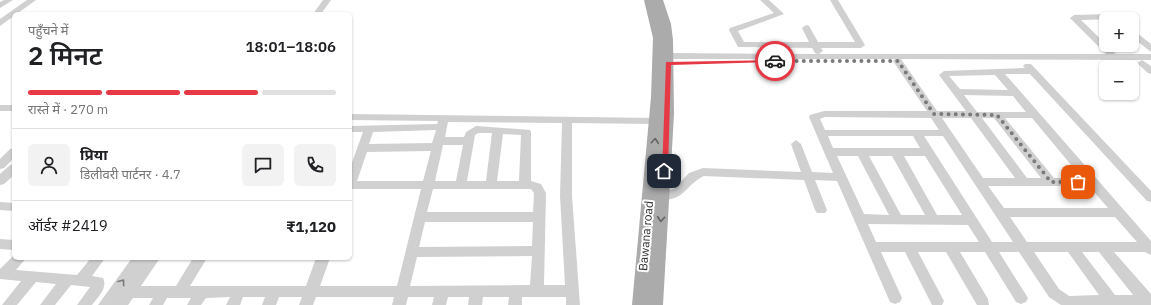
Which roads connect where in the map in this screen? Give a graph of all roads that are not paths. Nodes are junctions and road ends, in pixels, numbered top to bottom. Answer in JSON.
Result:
{"nodes":[{"id":1,"x":9,"y":0,"type":"edge"},
{"id":2,"x":32,"y":0,"type":"edge"},
{"id":3,"x":327,"y":0,"type":"edge"},
{"id":4,"x":335,"y":0,"type":"edge"},
{"id":5,"x":649,"y":0,"type":"edge"},
{"id":6,"x":658,"y":0,"type":"edge"},
{"id":7,"x":764,"y":0,"type":"edge"},
{"id":8,"x":834,"y":0,"type":"edge"},
{"id":9,"x":0,"y":6,"type":"edge"},
{"id":10,"x":15,"y":12,"type":"edge"},
{"id":11,"x":318,"y":12,"type":"edge"},
{"id":12,"x":326,"y":12,"type":"edge"},
{"id":13,"x":12,"y":14,"type":"edge"},
{"id":14,"x":1099,"y":17,"type":"edge"},
{"id":15,"x":0,"y":22,"type":"edge"},
{"id":16,"x":806,"y":28,"type":"dead end"},
{"id":17,"x":1139,"y":38,"type":"edge"},
{"id":18,"x":1099,"y":42,"type":"edge"},
{"id":19,"x":815,"y":45,"type":"junction"},
{"id":20,"x":1151,"y":49,"type":"edge"},
{"id":21,"x":1109,"y":52,"type":"edge"},
{"id":22,"x":1114,"y":57,"type":"junction"},
{"id":23,"x":1151,"y":57,"type":"edge"},
{"id":24,"x":822,"y":58,"type":"junction"},
{"id":25,"x":668,"y":60,"type":"junction"},
{"id":26,"x":898,"y":61,"type":"junction"},
{"id":27,"x":1025,"y":62,"type":"junction"},
{"id":28,"x":1147,"y":63,"type":"edge"},
{"id":29,"x":997,"y":71,"type":"junction"},
{"id":30,"x":1033,"y":71,"type":"junction"},
{"id":31,"x":1151,"y":71,"type":"edge"},
{"id":32,"x":956,"y":92,"type":"junction"},
{"id":33,"x":1016,"y":93,"type":"junction"},
{"id":34,"x":0,"y":108,"type":"edge"},
{"id":35,"x":12,"y":108,"type":"edge"},
{"id":36,"x":352,"y":111,"type":"edge"},
{"id":37,"x":0,"y":114,"type":"edge"},
{"id":38,"x":12,"y":114,"type":"edge"},
{"id":39,"x":934,"y":114,"type":"junction"},
{"id":40,"x":972,"y":115,"type":"junction"},
{"id":41,"x":997,"y":115,"type":"junction"},
{"id":42,"x":1034,"y":115,"type":"junction"},
{"id":43,"x":352,"y":117,"type":"edge"},
{"id":44,"x":656,"y":118,"type":"junction"},
{"id":45,"x":567,"y":120,"type":"junction"},
{"id":46,"x":443,"y":123,"type":"junction"},
{"id":47,"x":352,"y":129,"type":"edge"},
{"id":48,"x":369,"y":129,"type":"junction"},
{"id":49,"x":498,"y":130,"type":"junction"},
{"id":50,"x":821,"y":133,"type":"junction"},
{"id":51,"x":916,"y":133,"type":"junction"},
{"id":52,"x":946,"y":133,"type":"junction"},
{"id":53,"x":468,"y":141,"type":"junction"},
{"id":54,"x":439,"y":144,"type":"junction"},
{"id":55,"x":796,"y":144,"type":"dead end"},
{"id":56,"x":362,"y":148,"type":"junction"},
{"id":57,"x":830,"y":152,"type":"junction"},
{"id":58,"x":862,"y":152,"type":"junction"},
{"id":59,"x":896,"y":152,"type":"junction"},
{"id":60,"x":929,"y":152,"type":"junction"},
{"id":61,"x":12,"y":154,"type":"edge"},
{"id":62,"x":0,"y":165,"type":"edge"},
{"id":63,"x":808,"y":176,"type":"junction"},
{"id":64,"x":842,"y":177,"type":"junction"},
{"id":65,"x":352,"y":179,"type":"edge"},
{"id":66,"x":980,"y":182,"type":"junction"},
{"id":67,"x":1024,"y":182,"type":"junction"},
{"id":68,"x":1051,"y":182,"type":"junction"},
{"id":69,"x":1091,"y":182,"type":"junction"},
{"id":70,"x":352,"y":185,"type":"edge"},
{"id":71,"x":428,"y":185,"type":"junction"},
{"id":72,"x":461,"y":185,"type":"junction"},
{"id":73,"x":491,"y":185,"type":"junction"},
{"id":74,"x":525,"y":185,"type":"junction"},
{"id":75,"x":663,"y":195,"type":"junction"},
{"id":76,"x":1151,"y":198,"type":"edge"},
{"id":77,"x":0,"y":206,"type":"edge"},
{"id":78,"x":12,"y":207,"type":"edge"},
{"id":79,"x":821,"y":210,"type":"dead end"},
{"id":80,"x":1118,"y":212,"type":"junction"},
{"id":81,"x":1000,"y":213,"type":"junction"},
{"id":82,"x":539,"y":217,"type":"junction"},
{"id":83,"x":420,"y":218,"type":"junction"},
{"id":84,"x":860,"y":219,"type":"junction"},
{"id":85,"x":897,"y":219,"type":"junction"},
{"id":86,"x":933,"y":220,"type":"junction"},
{"id":87,"x":972,"y":220,"type":"junction"},
{"id":88,"x":0,"y":244,"type":"edge"},
{"id":89,"x":12,"y":245,"type":"edge"},
{"id":90,"x":872,"y":247,"type":"junction"},
{"id":91,"x":909,"y":247,"type":"junction"},
{"id":92,"x":950,"y":247,"type":"junction"},
{"id":93,"x":989,"y":247,"type":"junction"},
{"id":94,"x":1023,"y":247,"type":"junction"},
{"id":95,"x":1071,"y":247,"type":"junction"},
{"id":96,"x":1102,"y":247,"type":"junction"},
{"id":97,"x":1150,"y":248,"type":"edge"},
{"id":98,"x":537,"y":251,"type":"junction"},
{"id":99,"x":412,"y":252,"type":"junction"},
{"id":100,"x":17,"y":260,"type":"edge"},
{"id":101,"x":96,"y":260,"type":"edge"},
{"id":102,"x":138,"y":260,"type":"edge"},
{"id":103,"x":152,"y":260,"type":"edge"},
{"id":104,"x":199,"y":260,"type":"edge"},
{"id":105,"x":322,"y":260,"type":"edge"},
{"id":106,"x":2,"y":274,"type":"edge"},
{"id":107,"x":33,"y":277,"type":"junction"},
{"id":108,"x":74,"y":279,"type":"junction"},
{"id":109,"x":403,"y":291,"type":"junction"},
{"id":110,"x":442,"y":291,"type":"junction"},
{"id":111,"x":477,"y":291,"type":"junction"},
{"id":112,"x":537,"y":291,"type":"junction"},
{"id":113,"x":571,"y":291,"type":"junction"},
{"id":114,"x":130,"y":292,"type":"junction"},
{"id":115,"x":163,"y":292,"type":"junction"},
{"id":116,"x":180,"y":292,"type":"junction"},
{"id":117,"x":202,"y":292,"type":"junction"},
{"id":118,"x":239,"y":292,"type":"junction"},
{"id":119,"x":274,"y":292,"type":"junction"},
{"id":120,"x":311,"y":292,"type":"junction"},
{"id":121,"x":515,"y":298,"type":"edge"},
{"id":122,"x":895,"y":298,"type":"dead end"},
{"id":123,"x":1021,"y":298,"type":"dead end"},
{"id":124,"x":1148,"y":300,"type":"edge"},
{"id":125,"x":937,"y":301,"type":"dead end"},
{"id":126,"x":1111,"y":301,"type":"junction"},
{"id":127,"x":983,"y":303,"type":"dead end"},
{"id":128,"x":8,"y":305,"type":"edge"},
{"id":129,"x":47,"y":305,"type":"edge"},
{"id":130,"x":84,"y":305,"type":"edge"},
{"id":131,"x":105,"y":305,"type":"edge"},
{"id":132,"x":120,"y":305,"type":"edge"},
{"id":133,"x":156,"y":305,"type":"edge"},
{"id":134,"x":194,"y":305,"type":"edge"},
{"id":135,"x":232,"y":305,"type":"edge"},
{"id":136,"x":268,"y":305,"type":"edge"},
{"id":137,"x":306,"y":305,"type":"edge"},
{"id":138,"x":399,"y":305,"type":"edge"},
{"id":139,"x":439,"y":305,"type":"edge"},
{"id":140,"x":475,"y":305,"type":"edge"},
{"id":141,"x":573,"y":305,"type":"edge"},
{"id":142,"x":640,"y":305,"type":"edge"},
{"id":143,"x":655,"y":305,"type":"edge"}],
"edges":[{"from":1,"to":9,"type":"street"},
{"from":2,"to":10,"type":"street"},
{"from":3,"to":11,"type":"street"},
{"from":4,"to":12,"type":"street"},
{"from":5,"to":44,"type":"main road","name":"Bawana road"},
{"from":6,"to":25,"type":"main road","name":"Bawana road"},
{"from":7,"to":19,"type":"street"},
{"from":8,"to":19,"type":"street"},
{"from":13,"to":15,"type":"street"},
{"from":14,"to":18,"type":"street"},
{"from":16,"to":19,"type":"street"},
{"from":17,"to":20,"type":"street"},
{"from":19,"to":24,"type":"street"},
{"from":21,"to":22,"type":"street"},
{"from":22,"to":23,"type":"street"},
{"from":22,"to":24,"type":"street"},
{"from":24,"to":25,"type":"street"},
{"from":24,"to":26,"type":"street"},
{"from":25,"to":75,"type":"main road","name":"Bawana road"},
{"from":26,"to":27,"type":"street"},
{"from":26,"to":39,"type":"street"},
{"from":27,"to":28,"type":"street"},
{"from":27,"to":30,"type":"street"},
{"from":28,"to":31,"type":"street"},
{"from":29,"to":30,"type":"street"},
{"from":29,"to":32,"type":"street"},
{"from":29,"to":33,"type":"street"},
{"from":30,"to":76,"type":"street"},
{"from":32,"to":33,"type":"street"},
{"from":32,"to":40,"type":"street"},
{"from":33,"to":42,"type":"street"},
{"from":34,"to":35,"type":"street"},
{"from":36,"to":44,"type":"street"},
{"from":37,"to":38,"type":"street"},
{"from":39,"to":40,"type":"street"},
{"from":39,"to":50,"type":"street"},
{"from":39,"to":52,"type":"street"},
{"from":40,"to":41,"type":"street"},
{"from":40,"to":67,"type":"street"},
{"from":41,"to":42,"type":"street"},
{"from":41,"to":68,"type":"street"},
{"from":42,"to":69,"type":"street"},
{"from":43,"to":46,"type":"street"},
{"from":44,"to":45,"type":"street"},
{"from":142,"to":44,"type":"main road","name":"Bawana road","one_way":true},
{"from":45,"to":46,"type":"street"},
{"from":45,"to":113,"type":"street"},
{"from":46,"to":48,"type":"street"},
{"from":46,"to":54,"type":"street"},
{"from":47,"to":48,"type":"street"},
{"from":48,"to":56,"type":"street"},
{"from":49,"to":53,"type":"street"},
{"from":49,"to":73,"type":"street"},
{"from":49,"to":74,"type":"street"},
{"from":50,"to":51,"type":"street"},
{"from":50,"to":57,"type":"street"},
{"from":51,"to":52,"type":"street"},
{"from":51,"to":60,"type":"street"},
{"from":52,"to":66,"type":"street"},
{"from":53,"to":54,"type":"street"},
{"from":53,"to":72,"type":"street"},
{"from":54,"to":56,"type":"street"},
{"from":54,"to":71,"type":"street"},
{"from":55,"to":63,"type":"street"},
{"from":56,"to":65,"type":"street"},
{"from":57,"to":58,"type":"street"},
{"from":57,"to":64,"type":"street"},
{"from":58,"to":59,"type":"street"},
{"from":58,"to":85,"type":"street"},
{"from":59,"to":60,"type":"street"},
{"from":59,"to":86,"type":"street"},
{"from":60,"to":87,"type":"street"},
{"from":61,"to":62,"type":"street"},
{"from":63,"to":64,"type":"street"},
{"from":63,"to":75,"type":"street"},
{"from":63,"to":79,"type":"street"},
{"from":64,"to":84,"type":"street"},
{"from":66,"to":67,"type":"street"},
{"from":66,"to":81,"type":"street"},
{"from":67,"to":68,"type":"street"},
{"from":68,"to":69,"type":"street"},
{"from":69,"to":80,"type":"street"},
{"from":70,"to":71,"type":"street"},
{"from":71,"to":72,"type":"street"},
{"from":71,"to":83,"type":"street"},
{"from":72,"to":73,"type":"street"},
{"from":73,"to":74,"type":"street"},
{"from":74,"to":82,"type":"street"},
{"from":75,"to":143,"type":"main road","name":"Bawana road","one_way":true},
{"from":77,"to":78,"type":"street"},
{"from":80,"to":81,"type":"street"},
{"from":80,"to":97,"type":"street"},
{"from":81,"to":94,"type":"street"},
{"from":82,"to":83,"type":"street"},
{"from":82,"to":98,"type":"street"},
{"from":83,"to":99,"type":"street"},
{"from":84,"to":85,"type":"street"},
{"from":84,"to":90,"type":"street"},
{"from":85,"to":86,"type":"street"},
{"from":86,"to":87,"type":"street"},
{"from":87,"to":93,"type":"street"},
{"from":88,"to":89,"type":"street"},
{"from":90,"to":91,"type":"street"},
{"from":90,"to":122,"type":"street"},
{"from":91,"to":92,"type":"street"},
{"from":91,"to":125,"type":"street"},
{"from":92,"to":93,"type":"street"},
{"from":92,"to":127,"type":"street"},
{"from":93,"to":94,"type":"street"},
{"from":93,"to":123,"type":"street"},
{"from":94,"to":95,"type":"street"},
{"from":94,"to":126,"type":"street"},
{"from":95,"to":96,"type":"street"},
{"from":95,"to":126,"type":"street"},
{"from":96,"to":97,"type":"street"},
{"from":96,"to":124,"type":"street"},
{"from":98,"to":99,"type":"street"},
{"from":98,"to":112,"type":"street"},
{"from":99,"to":109,"type":"street"},
{"from":100,"to":106,"type":"street"},
{"from":101,"to":108,"type":"street"},
{"from":131,"to":102,"type":"street","one_way":true},
{"from":103,"to":114,"type":"street"},
{"from":104,"to":116,"type":"street"},
{"from":105,"to":120,"type":"street"},
{"from":106,"to":107,"type":"street"},
{"from":107,"to":108,"type":"street"},
{"from":107,"to":128,"type":"street"},
{"from":108,"to":129,"type":"street"},
{"from":108,"to":130,"type":"street"},
{"from":109,"to":110,"type":"street"},
{"from":109,"to":120,"type":"street"},
{"from":109,"to":138,"type":"street"},
{"from":110,"to":111,"type":"street"},
{"from":110,"to":139,"type":"street"},
{"from":111,"to":121,"type":"street"},
{"from":111,"to":140,"type":"street"},
{"from":112,"to":113,"type":"street"},
{"from":112,"to":121,"type":"street"},
{"from":113,"to":141,"type":"street"},
{"from":114,"to":115,"type":"street"},
{"from":114,"to":132,"type":"street"},
{"from":115,"to":116,"type":"street"},
{"from":115,"to":133,"type":"street"},
{"from":116,"to":117,"type":"street"},
{"from":117,"to":118,"type":"street"},
{"from":117,"to":134,"type":"street"},
{"from":118,"to":119,"type":"street"},
{"from":118,"to":135,"type":"street"},
{"from":119,"to":120,"type":"street"},
{"from":119,"to":136,"type":"street"},
{"from":120,"to":137,"type":"street"},
{"from":124,"to":126,"type":"street"}]}
